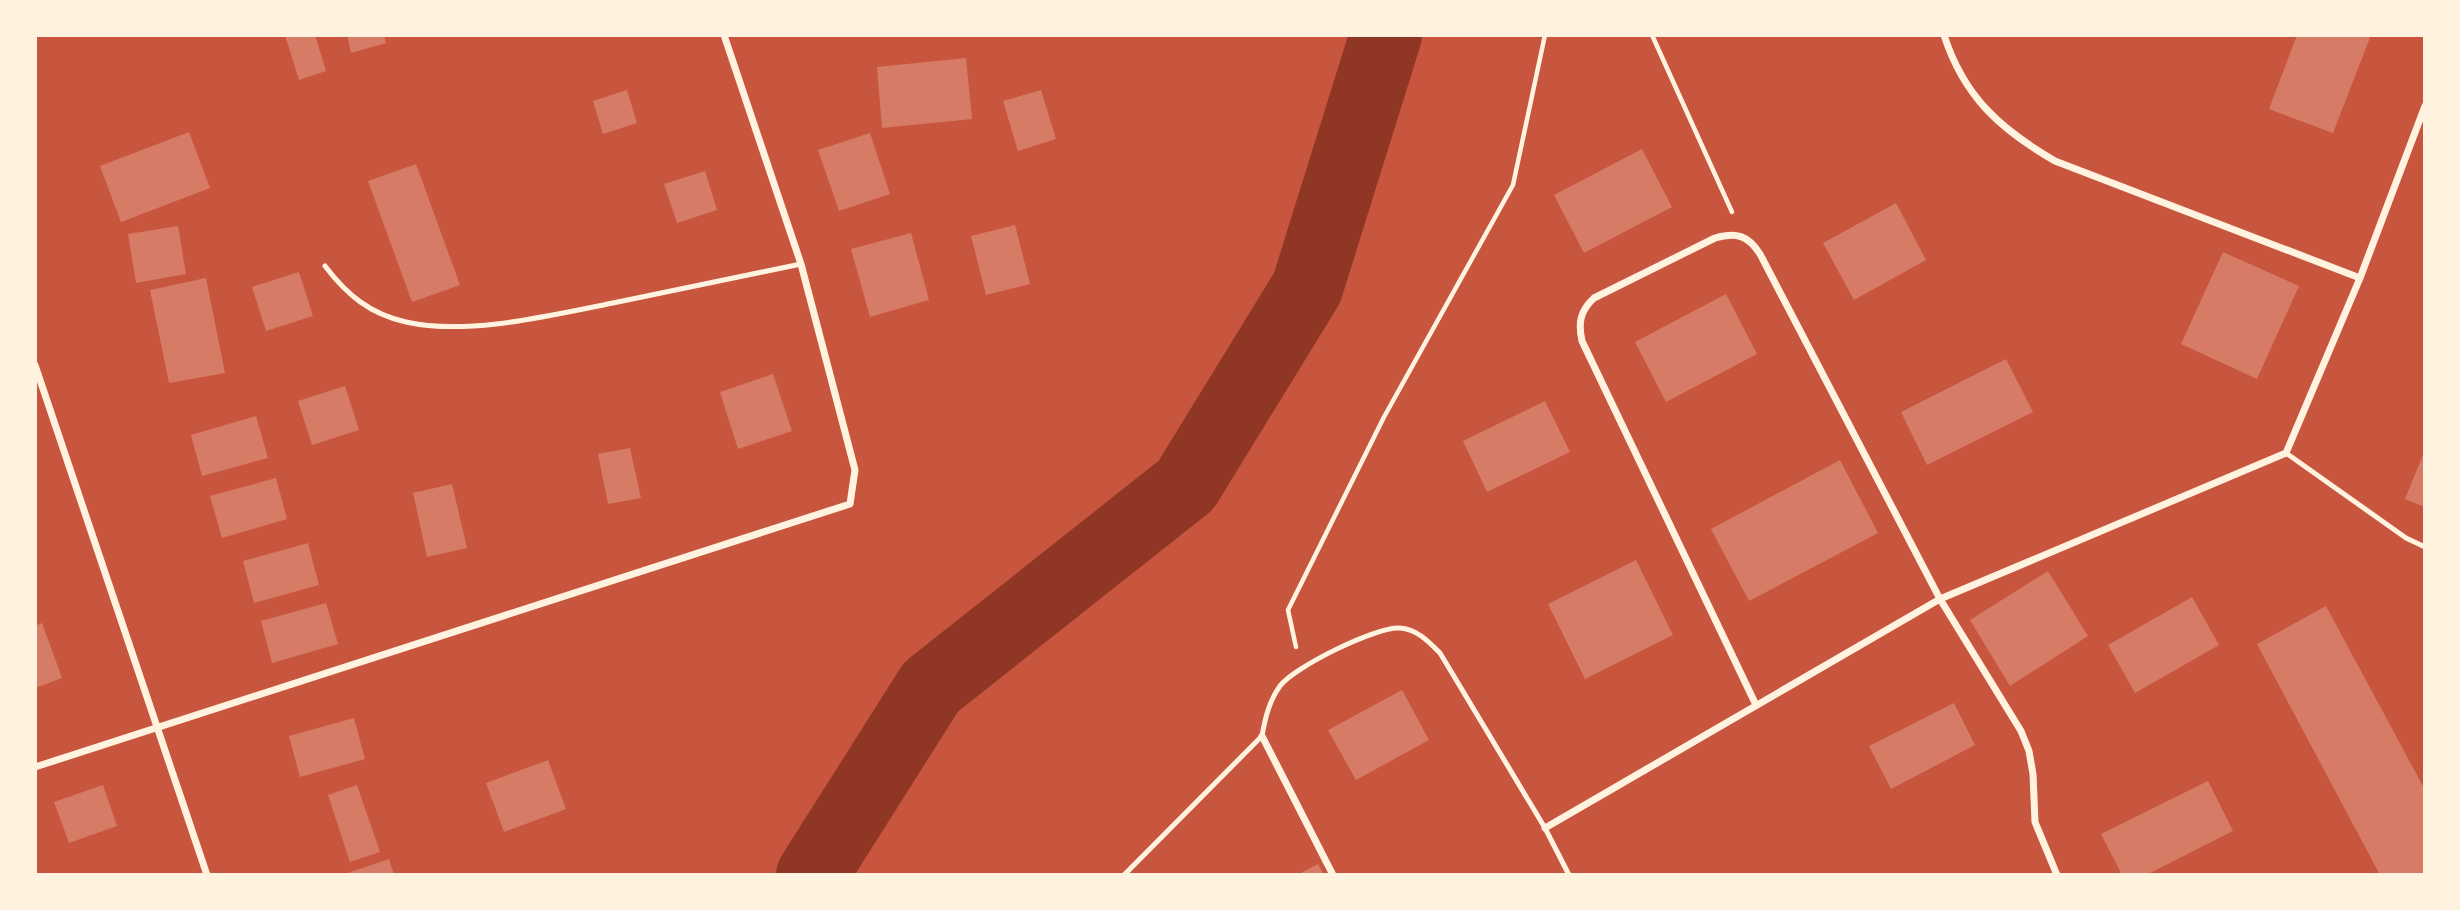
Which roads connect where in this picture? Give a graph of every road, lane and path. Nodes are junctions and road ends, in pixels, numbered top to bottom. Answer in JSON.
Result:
{"nodes":[{"id":1,"x":724,"y":35,"type":"edge"},
{"id":2,"x":1545,"y":35,"type":"edge"},
{"id":3,"x":1652,"y":35,"type":"edge"},
{"id":4,"x":1944,"y":35,"type":"edge"},
{"id":5,"x":2425,"y":106,"type":"edge"},
{"id":6,"x":1742,"y":236,"type":"junction"},
{"id":7,"x":801,"y":264,"type":"junction"},
{"id":8,"x":325,"y":267,"type":"dead end"},
{"id":9,"x":2360,"y":278,"type":"junction"},
{"id":10,"x":35,"y":365,"type":"edge"},
{"id":11,"x":2286,"y":453,"type":"junction"},
{"id":12,"x":2425,"y":547,"type":"edge"},
{"id":13,"x":1940,"y":599,"type":"junction"},
{"id":14,"x":1300,"y":669,"type":"junction"},
{"id":15,"x":1756,"y":705,"type":"junction"},
{"id":16,"x":156,"y":729,"type":"junction"},
{"id":17,"x":1262,"y":736,"type":"junction"},
{"id":18,"x":35,"y":767,"type":"edge"},
{"id":19,"x":1545,"y":828,"type":"junction"},
{"id":20,"x":207,"y":875,"type":"edge"},
{"id":21,"x":1124,"y":875,"type":"edge"},
{"id":22,"x":1333,"y":875,"type":"edge"},
{"id":23,"x":1569,"y":875,"type":"edge"},
{"id":24,"x":2057,"y":875,"type":"edge"}],
"edges":[{"from":1,"to":7,"type":"street"},
{"from":2,"to":14,"type":"path"},
{"from":3,"to":6,"type":"path"},
{"from":4,"to":9,"type":"street"},
{"from":5,"to":9,"type":"street"},
{"from":6,"to":13,"type":"street"},
{"from":6,"to":15,"type":"street"},
{"from":7,"to":8,"type":"lane"},
{"from":7,"to":16,"type":"street"},
{"from":9,"to":11,"type":"street"},
{"from":10,"to":16,"type":"street"},
{"from":11,"to":12,"type":"lane"},
{"from":11,"to":13,"type":"street"},
{"from":13,"to":15,"type":"street"},
{"from":13,"to":24,"type":"street"},
{"from":14,"to":17,"type":"lane"},
{"from":14,"to":19,"type":"lane"},
{"from":15,"to":19,"type":"street"},
{"from":16,"to":18,"type":"street"},
{"from":16,"to":20,"type":"street"},
{"from":17,"to":21,"type":"lane"},
{"from":17,"to":22,"type":"street"},
{"from":19,"to":23,"type":"lane"}]}
